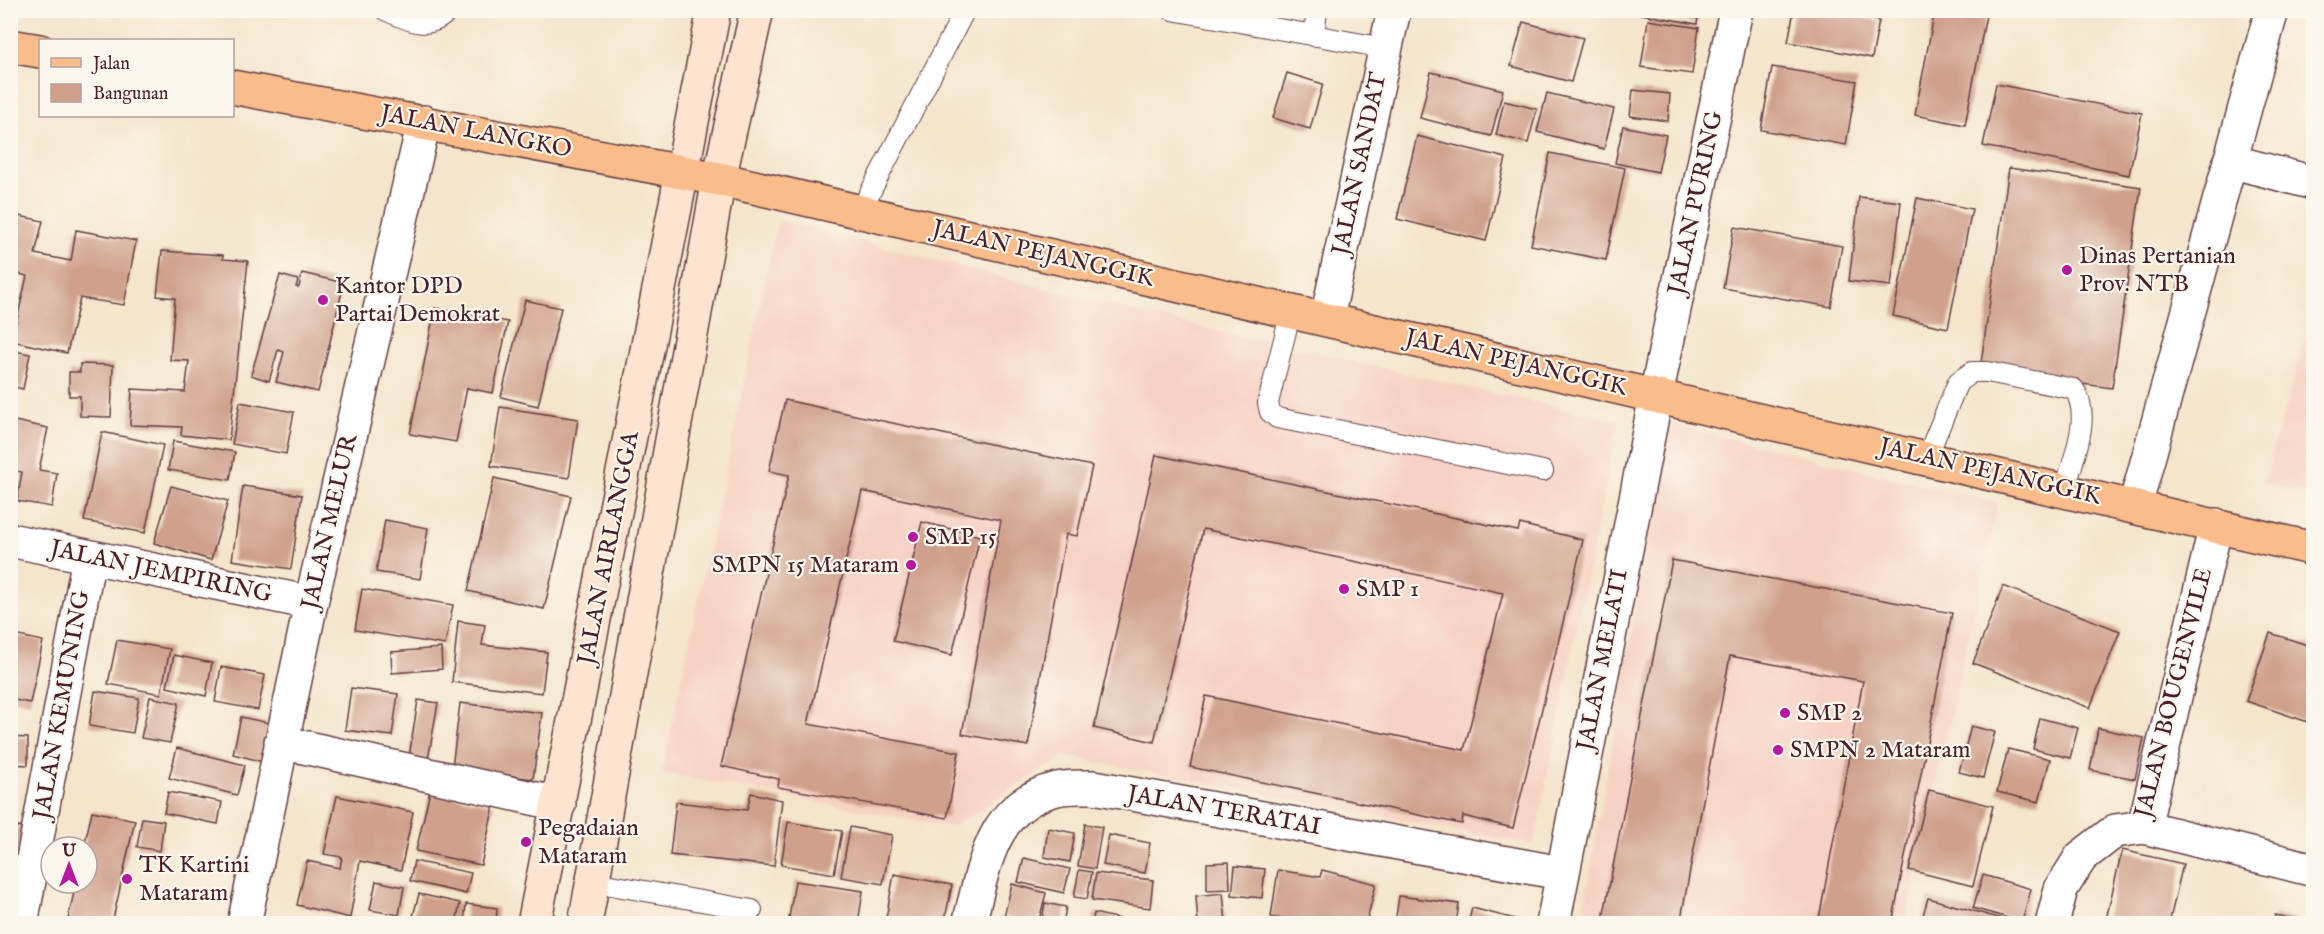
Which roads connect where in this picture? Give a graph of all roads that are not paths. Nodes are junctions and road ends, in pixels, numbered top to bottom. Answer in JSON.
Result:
{"nodes":[{"id":1,"x":385,"y":10,"type":"edge"},
{"id":2,"x":448,"y":10,"type":"edge"},
{"id":3,"x":714,"y":10,"type":"edge"},
{"id":4,"x":757,"y":10,"type":"edge"},
{"id":5,"x":965,"y":10,"type":"edge"},
{"id":6,"x":1172,"y":10,"type":"edge"},
{"id":7,"x":1317,"y":10,"type":"edge"},
{"id":8,"x":1394,"y":10,"type":"edge"},
{"id":9,"x":1736,"y":10,"type":"edge"},
{"id":10,"x":2272,"y":10,"type":"edge"},
{"id":11,"x":1314,"y":36,"type":"junction"},
{"id":12,"x":10,"y":46,"type":"edge"},
{"id":13,"x":1386,"y":48,"type":"junction"},
{"id":14,"x":39,"y":51,"type":"edge"},
{"id":15,"x":234,"y":87,"type":"edge"},
{"id":16,"x":424,"y":122,"type":"junction"},
{"id":17,"x":2230,"y":161,"type":"junction"},
{"id":18,"x":683,"y":172,"type":"junction"},
{"id":19,"x":719,"y":179,"type":"junction"},
{"id":20,"x":2313,"y":183,"type":"edge"},
{"id":21,"x":860,"y":212,"type":"junction"},
{"id":22,"x":1291,"y":311,"type":"junction"},
{"id":23,"x":1328,"y":318,"type":"junction"},
{"id":24,"x":1656,"y":396,"type":"junction"},
{"id":25,"x":1927,"y":457,"type":"junction"},
{"id":26,"x":1543,"y":471,"type":"dead end"},
{"id":27,"x":2065,"y":490,"type":"junction"},
{"id":28,"x":2135,"y":506,"type":"junction"},
{"id":29,"x":2216,"y":525,"type":"junction"},
{"id":30,"x":10,"y":540,"type":"edge"},
{"id":31,"x":2313,"y":549,"type":"edge"},
{"id":32,"x":89,"y":557,"type":"junction"},
{"id":33,"x":311,"y":603,"type":"junction"},
{"id":34,"x":281,"y":742,"type":"junction"},
{"id":35,"x":559,"y":804,"type":"junction"},
{"id":36,"x":2144,"y":827,"type":"junction"},
{"id":37,"x":2313,"y":870,"type":"edge"},
{"id":38,"x":1561,"y":873,"type":"junction"},
{"id":39,"x":594,"y":882,"type":"junction"},
{"id":40,"x":752,"y":910,"type":"dead end"},
{"id":41,"x":21,"y":924,"type":"edge"},
{"id":42,"x":244,"y":924,"type":"edge"},
{"id":43,"x":534,"y":924,"type":"edge"},
{"id":44,"x":585,"y":924,"type":"edge"},
{"id":45,"x":969,"y":924,"type":"edge"},
{"id":46,"x":1553,"y":924,"type":"edge"},
{"id":47,"x":2052,"y":924,"type":"edge"}],
"edges":[{"from":1,"to":2,"type":"lane"},
{"from":3,"to":18,"type":"main road","name":"JALAN AIRLANGGA"},
{"from":4,"to":19,"type":"main road","name":"JALAN AIRLANGGA"},
{"from":5,"to":21,"type":"lane"},
{"from":6,"to":11,"type":"lane"},
{"from":7,"to":11,"type":"lane"},
{"from":8,"to":13,"type":"street","name":"JALAN SANDAT"},
{"from":9,"to":24,"type":"street","name":"JALAN PURING"},
{"from":10,"to":17,"type":"street"},
{"from":11,"to":13,"type":"lane"},
{"from":12,"to":14,"type":"main road"},
{"from":13,"to":23,"type":"street","name":"JALAN SANDAT"},
{"from":15,"to":16,"type":"main road","name":"JALAN LANGKO"},
{"from":16,"to":18,"type":"main road","name":"JALAN LANGKO"},
{"from":16,"to":33,"type":"street","name":"JALAN MELUR"},
{"from":17,"to":20,"type":"street"},
{"from":17,"to":28,"type":"street"},
{"from":18,"to":19,"type":"main road","name":"JALAN LANGKO"},
{"from":18,"to":35,"type":"main road","name":"JALAN AIRLANGGA"},
{"from":19,"to":21,"type":"main road","name":"JALAN PEJANGGIK"},
{"from":19,"to":39,"type":"main road","name":"JALAN AIRLANGGA"},
{"from":21,"to":22,"type":"main road","name":"JALAN PEJANGGIK"},
{"from":22,"to":23,"type":"main road","name":"JALAN PEJANGGIK"},
{"from":22,"to":26,"type":"lane"},
{"from":23,"to":24,"type":"main road","name":"JALAN PEJANGGIK"},
{"from":24,"to":25,"type":"main road","name":"JALAN PEJANGGIK"},
{"from":24,"to":38,"type":"street","name":"JALAN MELATI"},
{"from":25,"to":27,"type":"main road","name":"JALAN PEJANGGIK"},
{"from":25,"to":27,"type":"lane"},
{"from":27,"to":28,"type":"main road","name":"JALAN PEJANGGIK"},
{"from":28,"to":29,"type":"main road","name":"JALAN PEJANGGIK"},
{"from":29,"to":31,"type":"main road","name":"JALAN PEJANGGIK"},
{"from":29,"to":36,"type":"street","name":"JALAN BOUGENVILE"},
{"from":30,"to":32,"type":"street","name":"JALAN JEMPIRING"},
{"from":32,"to":33,"type":"street","name":"JALAN JEMPIRING"},
{"from":32,"to":41,"type":"street","name":"JALAN KEMUNING"},
{"from":33,"to":34,"type":"street","name":"JALAN MELUR"},
{"from":34,"to":35,"type":"street"},
{"from":34,"to":42,"type":"street","name":"JALAN MELUR"},
{"from":35,"to":43,"type":"main road","name":"JALAN AIRLANGGA"},
{"from":36,"to":37,"type":"street"},
{"from":36,"to":47,"type":"street","name":"JALAN BOUGENVILE"},
{"from":38,"to":45,"type":"street","name":"JALAN TERATAI"},
{"from":38,"to":46,"type":"street","name":"JALAN MELATI"},
{"from":39,"to":40,"type":"lane"},
{"from":39,"to":44,"type":"main road","name":"JALAN AIRLANGGA"}]}
